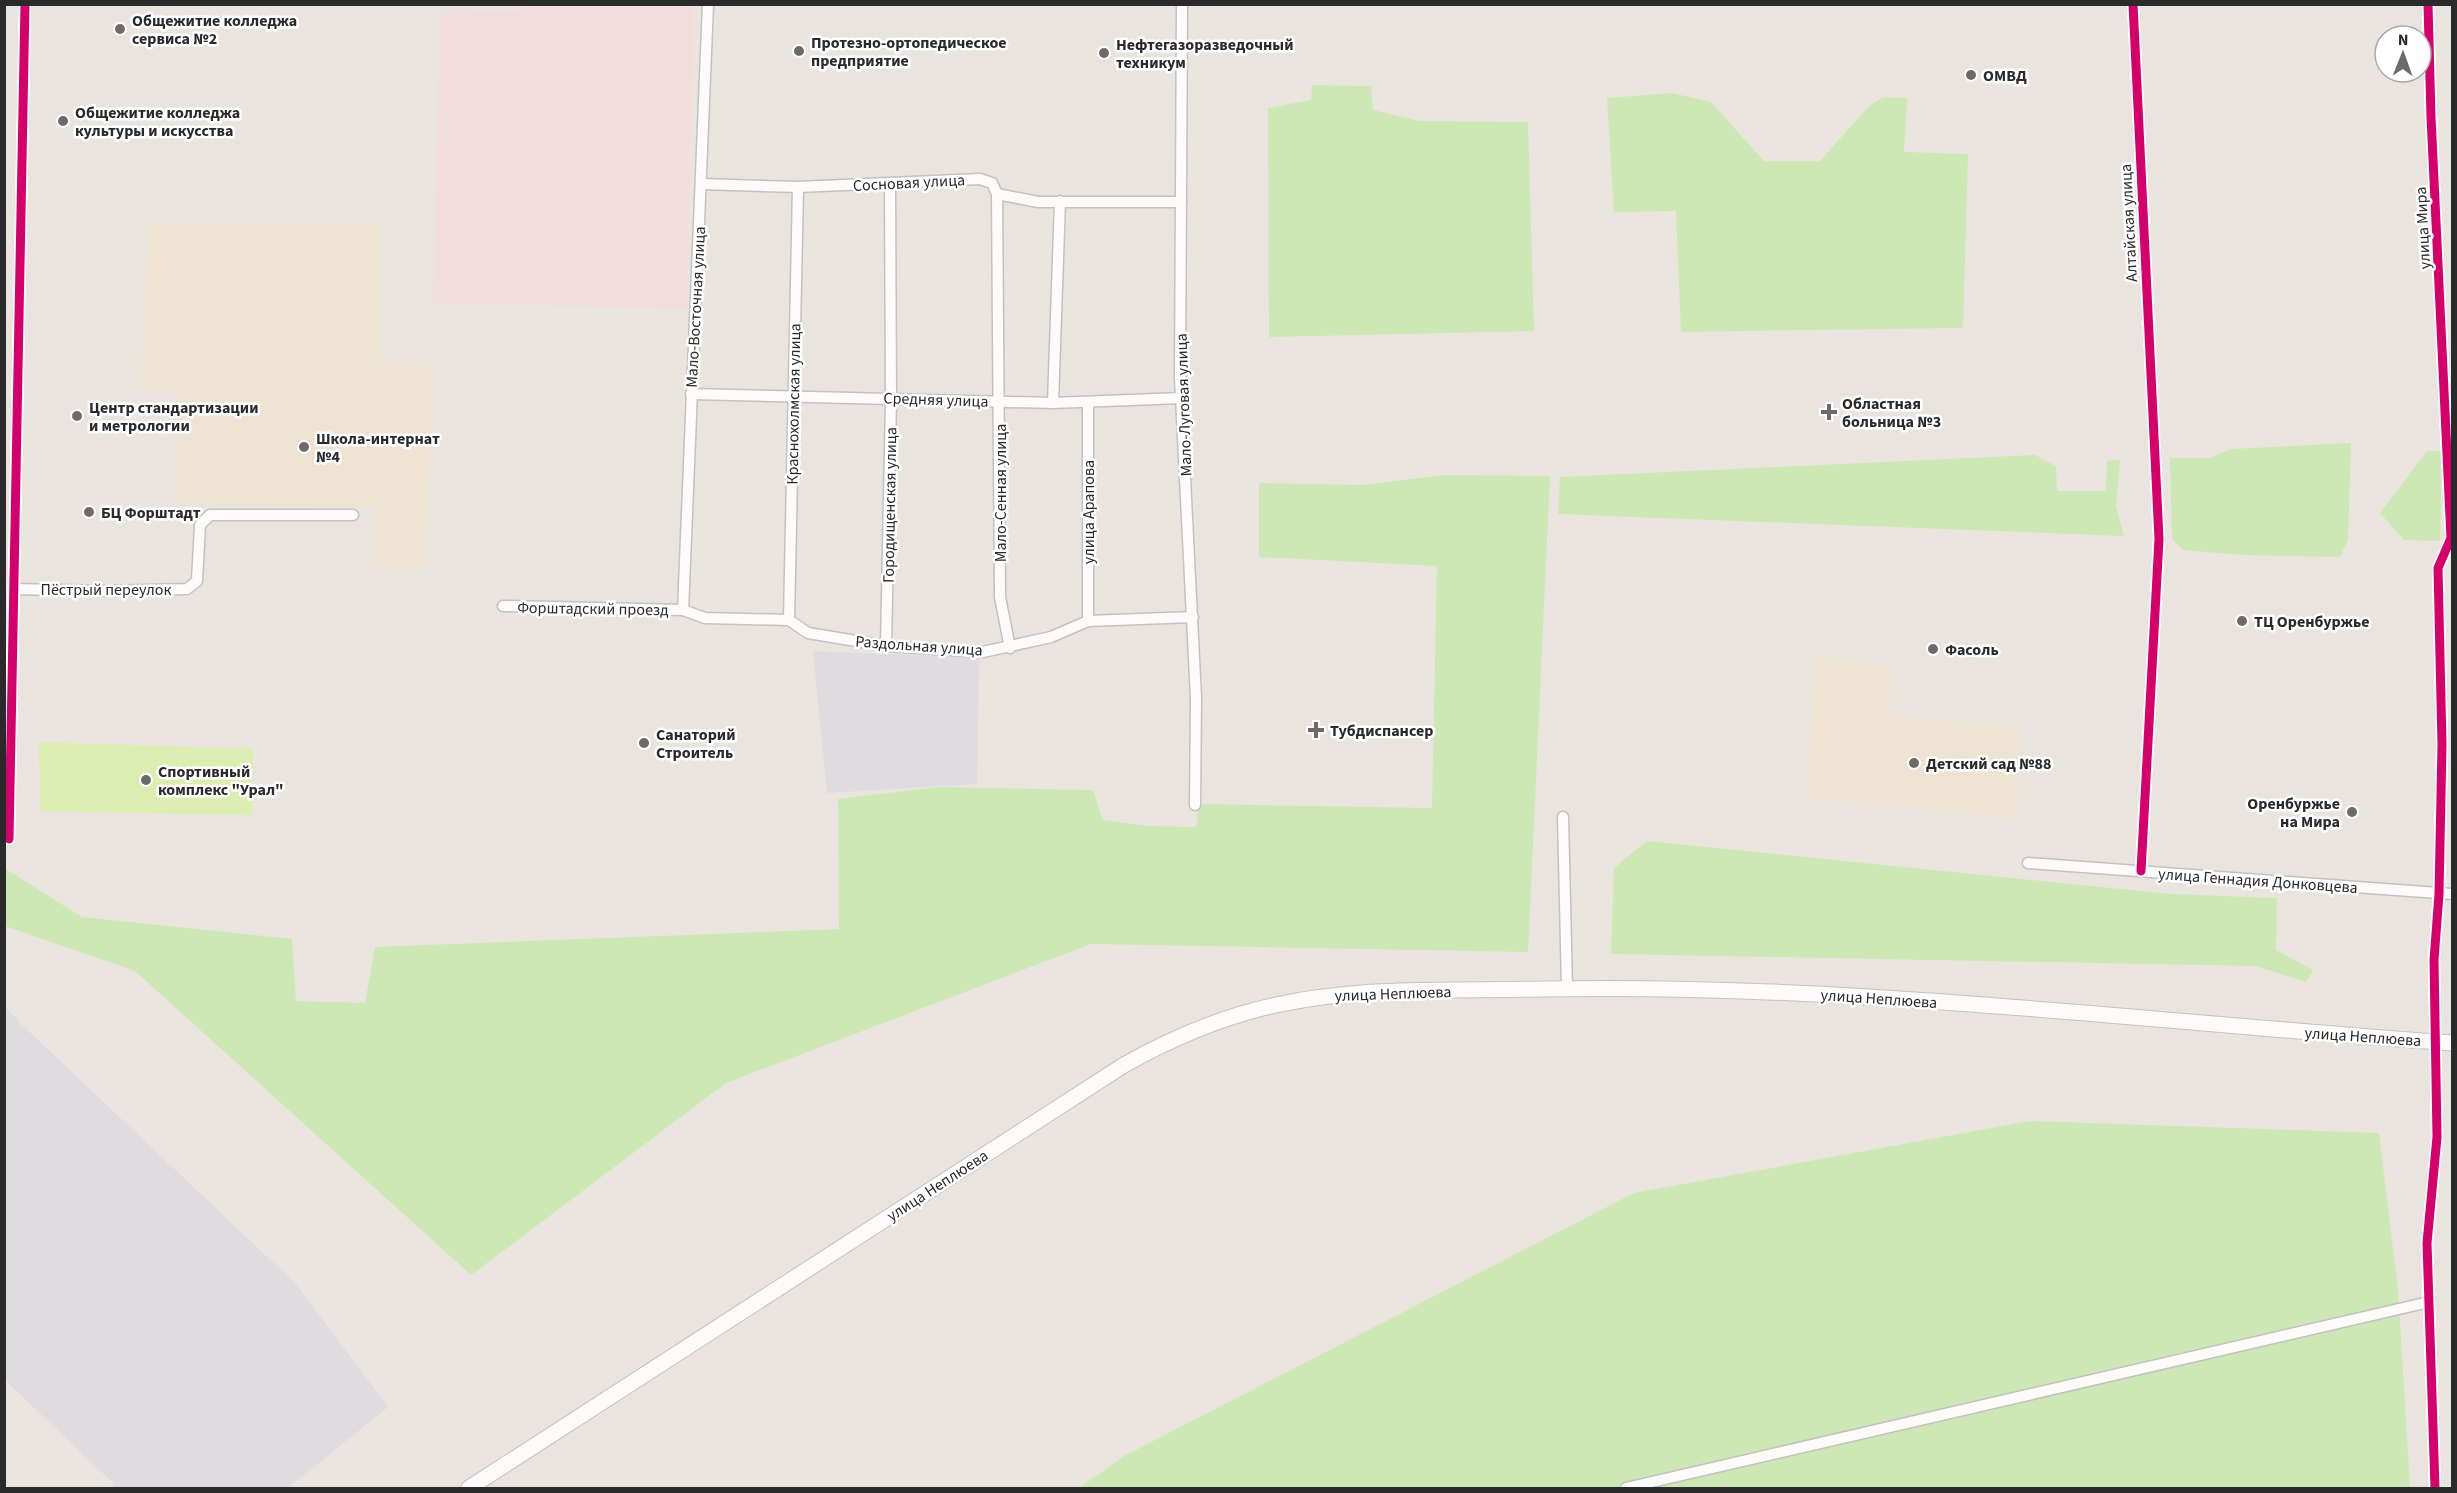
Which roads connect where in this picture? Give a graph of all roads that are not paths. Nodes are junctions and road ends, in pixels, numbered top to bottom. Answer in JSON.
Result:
{"nodes":[{"id":1,"x":25,"y":4,"type":"edge"},
{"id":2,"x":708,"y":4,"type":"edge"},
{"id":3,"x":1182,"y":4,"type":"edge"},
{"id":4,"x":2133,"y":4,"type":"edge"},
{"id":5,"x":2428,"y":4,"type":"edge"},
{"id":6,"x":701,"y":184,"type":"junction"},
{"id":7,"x":890,"y":184,"type":"junction"},
{"id":8,"x":798,"y":188,"type":"junction"},
{"id":9,"x":997,"y":194,"type":"junction"},
{"id":10,"x":1060,"y":201,"type":"junction"},
{"id":11,"x":1181,"y":202,"type":"junction"},
{"id":12,"x":692,"y":394,"type":"junction"},
{"id":13,"x":793,"y":395,"type":"junction"},
{"id":14,"x":891,"y":398,"type":"junction"},
{"id":15,"x":1181,"y":398,"type":"junction"},
{"id":16,"x":999,"y":402,"type":"junction"},
{"id":17,"x":1053,"y":403,"type":"junction"},
{"id":18,"x":1088,"y":403,"type":"junction"},
{"id":19,"x":2450,"y":449,"type":"edge"},
{"id":20,"x":353,"y":515,"type":"dead end"},
{"id":21,"x":14,"y":589,"type":"junction"},
{"id":22,"x":503,"y":606,"type":"dead end"},
{"id":23,"x":683,"y":610,"type":"junction"},
{"id":24,"x":1192,"y":618,"type":"junction"},
{"id":25,"x":789,"y":620,"type":"junction"},
{"id":26,"x":1088,"y":621,"type":"junction"},
{"id":27,"x":886,"y":646,"type":"junction"},
{"id":28,"x":1010,"y":648,"type":"junction"},
{"id":29,"x":1195,"y":805,"type":"dead end"},
{"id":30,"x":1563,"y":817,"type":"dead end"},
{"id":31,"x":9,"y":839,"type":"dead end"},
{"id":32,"x":2028,"y":863,"type":"dead end"},
{"id":33,"x":2141,"y":871,"type":"junction"},
{"id":34,"x":2439,"y":894,"type":"junction"},
{"id":35,"x":2452,"y":894,"type":"edge"},
{"id":36,"x":1567,"y":988,"type":"junction"},
{"id":37,"x":2434,"y":1042,"type":"junction"},
{"id":38,"x":2452,"y":1043,"type":"edge"},
{"id":39,"x":2429,"y":1302,"type":"junction"},
{"id":40,"x":469,"y":1488,"type":"edge"},
{"id":41,"x":1626,"y":1488,"type":"edge"},
{"id":42,"x":2435,"y":1488,"type":"edge"}],
"edges":[{"from":1,"to":21,"type":"street"},
{"from":2,"to":6,"type":"street","name":"Мало-Восточная улица"},
{"from":3,"to":11,"type":"street","name":"Мало-Луговая улица"},
{"from":4,"to":33,"type":"street","name":"Алтайская улица"},
{"from":5,"to":19,"type":"street","name":"улица Мира"},
{"from":6,"to":8,"type":"street","name":"Сосновая улица"},
{"from":6,"to":12,"type":"street","name":"Мало-Восточная улица"},
{"from":7,"to":8,"type":"street","name":"Сосновая улица"},
{"from":7,"to":9,"type":"street","name":"Сосновая улица"},
{"from":7,"to":14,"type":"street","name":"Городищенская улица"},
{"from":8,"to":13,"type":"street","name":"Краснохолмская улица"},
{"from":9,"to":10,"type":"street","name":"Сосновая улица"},
{"from":9,"to":16,"type":"street","name":"Мало-Сенная улица"},
{"from":10,"to":11,"type":"street","name":"Сосновая улица"},
{"from":10,"to":17,"type":"street"},
{"from":11,"to":15,"type":"street","name":"Мало-Луговая улица"},
{"from":12,"to":13,"type":"street","name":"Средняя улица"},
{"from":12,"to":23,"type":"street","name":"Мало-Восточная улица"},
{"from":13,"to":14,"type":"street","name":"Средняя улица"},
{"from":13,"to":25,"type":"street","name":"Краснохолмская улица"},
{"from":14,"to":16,"type":"street","name":"Средняя улица"},
{"from":14,"to":27,"type":"street","name":"Городищенская улица"},
{"from":15,"to":18,"type":"street","name":"Средняя улица"},
{"from":15,"to":24,"type":"street","name":"Мало-Луговая улица"},
{"from":16,"to":17,"type":"street","name":"Средняя улица"},
{"from":16,"to":28,"type":"street","name":"Мало-Сенная улица"},
{"from":17,"to":18,"type":"street","name":"Средняя улица"},
{"from":18,"to":26,"type":"street","name":"улица Арапова"},
{"from":19,"to":34,"type":"street","name":"улица Мира"},
{"from":20,"to":21,"type":"street","name":"Пёстрый переулок"},
{"from":21,"to":31,"type":"street"},
{"from":22,"to":23,"type":"street","name":"Форштадский проезд"},
{"from":23,"to":25,"type":"street","name":"Раздольная улица"},
{"from":24,"to":26,"type":"street","name":"Раздольная улица"},
{"from":24,"to":29,"type":"street","name":"Мало-Луговая улица"},
{"from":25,"to":27,"type":"street","name":"Раздольная улица"},
{"from":26,"to":28,"type":"street","name":"Раздольная улица"},
{"from":27,"to":28,"type":"street","name":"Раздольная улица"},
{"from":30,"to":36,"type":"street"},
{"from":32,"to":33,"type":"street","name":"улица Геннадия Донковцева"},
{"from":33,"to":34,"type":"street","name":"улица Геннадия Донковцева"},
{"from":34,"to":35,"type":"street","name":"улица Геннадия Донковцева"},
{"from":34,"to":37,"type":"street","name":"улица Мира"},
{"from":36,"to":37,"type":"main road","name":"улица Неплюева"},
{"from":36,"to":40,"type":"main road","name":"улица Неплюева"},
{"from":37,"to":38,"type":"main road","name":"улица Неплюева"},
{"from":37,"to":39,"type":"street","name":"улица Мира"},
{"from":39,"to":41,"type":"street"},
{"from":39,"to":42,"type":"street","name":"улица Мира"}]}
